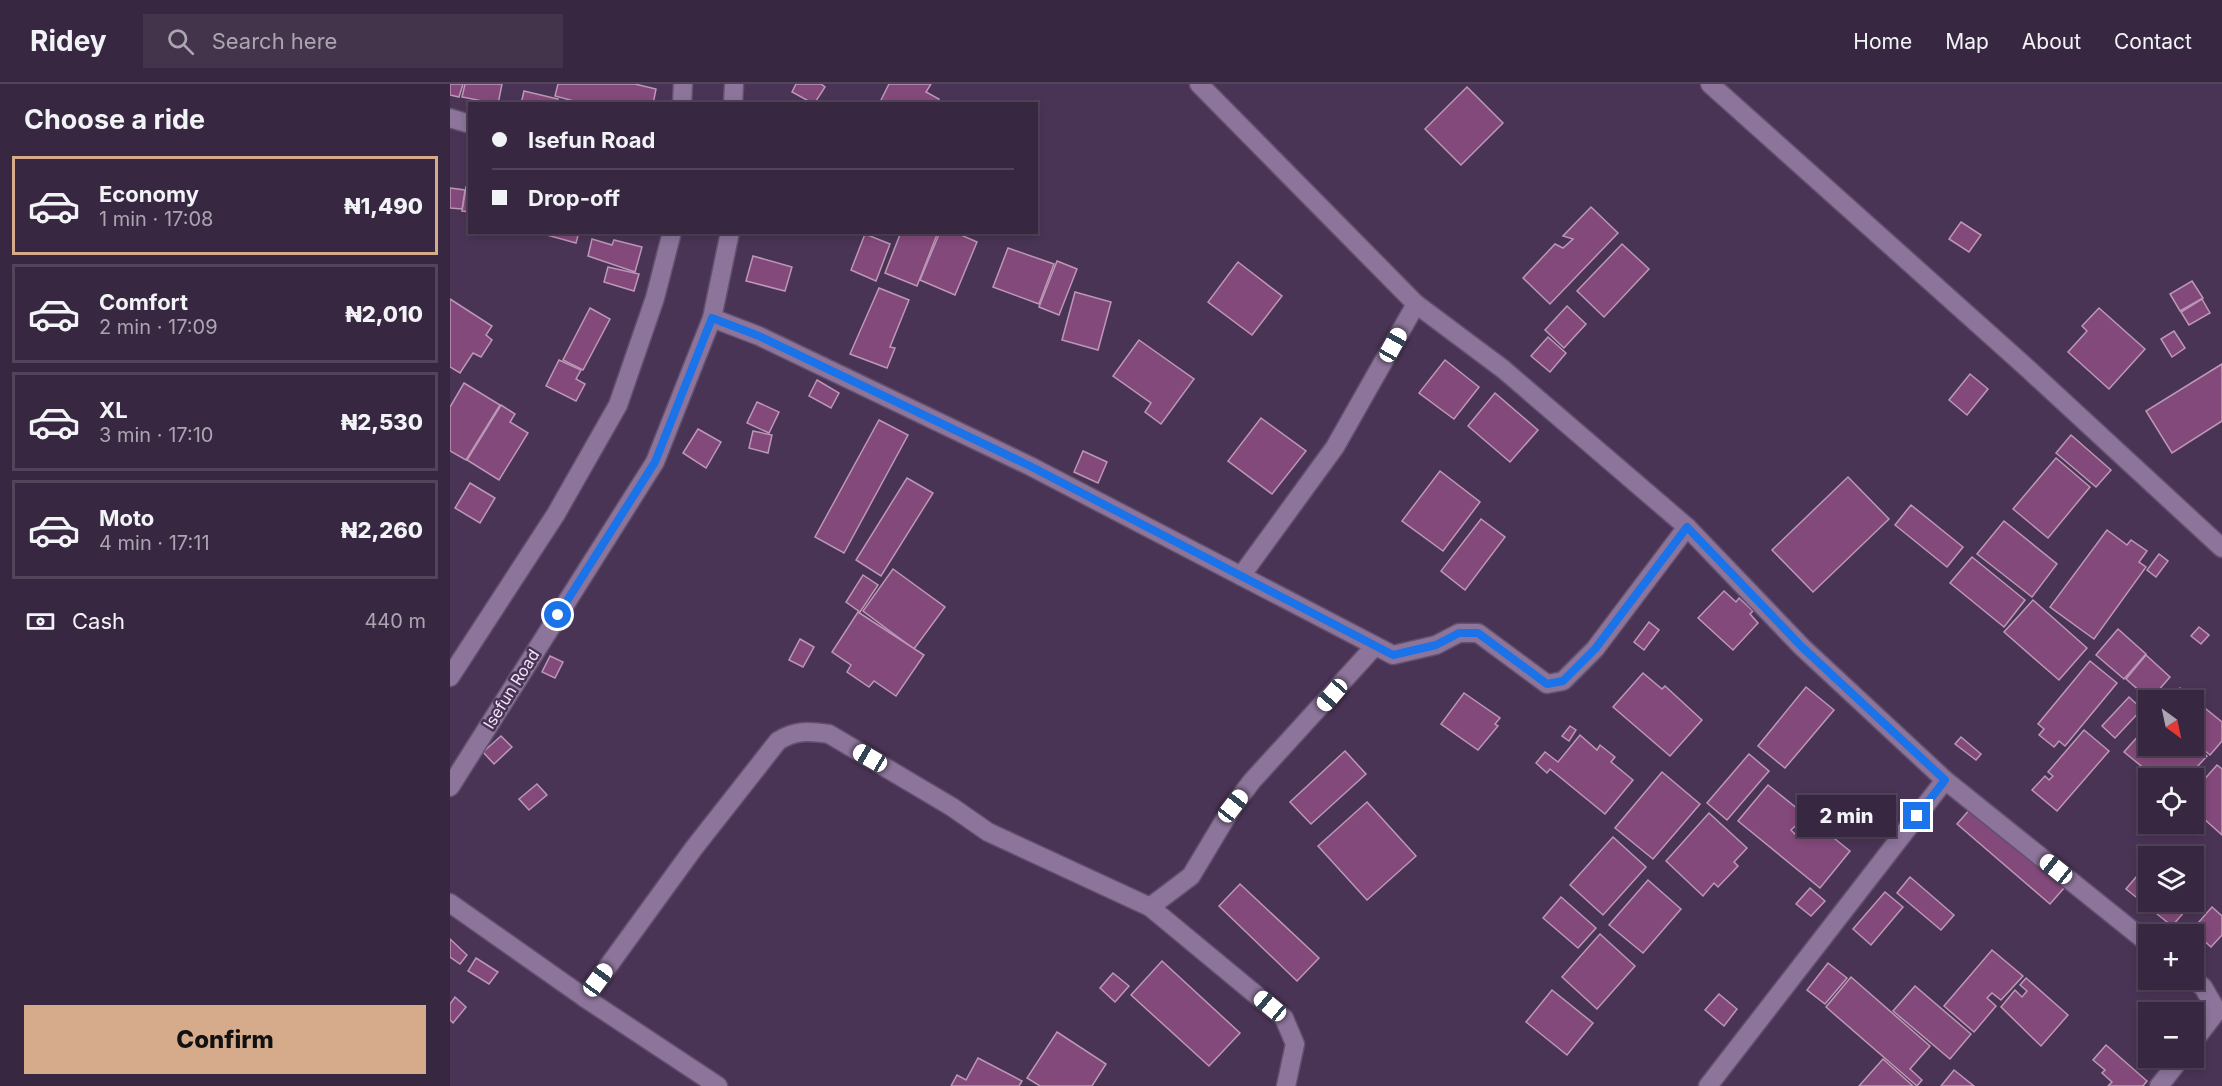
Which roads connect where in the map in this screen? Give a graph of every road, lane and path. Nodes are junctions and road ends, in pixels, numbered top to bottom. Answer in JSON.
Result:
{"nodes":[{"id":1,"x":683,"y":84,"type":"edge"},
{"id":2,"x":734,"y":84,"type":"edge"},
{"id":3,"x":1199,"y":84,"type":"edge"},
{"id":4,"x":1710,"y":84,"type":"edge"},
{"id":5,"x":682,"y":102,"type":"edge"},
{"id":6,"x":734,"y":102,"type":"edge"},
{"id":7,"x":450,"y":118,"type":"edge"},
{"id":8,"x":468,"y":123,"type":"edge"},
{"id":9,"x":671,"y":234,"type":"edge"},
{"id":10,"x":730,"y":234,"type":"edge"},
{"id":11,"x":1416,"y":304,"type":"junction"},
{"id":12,"x":712,"y":318,"type":"junction"},
{"id":13,"x":1687,"y":527,"type":"junction"},
{"id":14,"x":2222,"y":548,"type":"edge"},
{"id":15,"x":1241,"y":576,"type":"junction"},
{"id":16,"x":1375,"y":646,"type":"junction"},
{"id":17,"x":450,"y":677,"type":"edge"},
{"id":18,"x":1945,"y":780,"type":"junction"},
{"id":19,"x":450,"y":787,"type":"edge"},
{"id":20,"x":450,"y":903,"type":"edge"},
{"id":21,"x":1150,"y":907,"type":"junction"},
{"id":22,"x":2138,"y":935,"type":"edge"},
{"id":23,"x":2204,"y":989,"type":"edge"},
{"id":24,"x":585,"y":998,"type":"junction"},
{"id":25,"x":2204,"y":1028,"type":"edge"},
{"id":26,"x":2173,"y":1068,"type":"edge"},
{"id":27,"x":718,"y":1086,"type":"edge"},
{"id":28,"x":1286,"y":1086,"type":"edge"},
{"id":29,"x":1708,"y":1086,"type":"edge"},
{"id":30,"x":2159,"y":1086,"type":"edge"}],
"edges":[{"from":1,"to":5,"type":"street"},
{"from":2,"to":6,"type":"street"},
{"from":3,"to":11,"type":"street"},
{"from":4,"to":14,"type":"street"},
{"from":7,"to":8,"type":"street"},
{"from":9,"to":17,"type":"street"},
{"from":10,"to":12,"type":"street","name":"Isefun Road"},
{"from":11,"to":13,"type":"street"},
{"from":11,"to":15,"type":"street"},
{"from":12,"to":15,"type":"street"},
{"from":12,"to":19,"type":"street","name":"Isefun Road"},
{"from":13,"to":16,"type":"street"},
{"from":13,"to":18,"type":"street"},
{"from":15,"to":16,"type":"street"},
{"from":16,"to":21,"type":"street"},
{"from":18,"to":22,"type":"street"},
{"from":18,"to":29,"type":"street"},
{"from":20,"to":24,"type":"street"},
{"from":21,"to":24,"type":"street"},
{"from":21,"to":28,"type":"street"},
{"from":23,"to":25,"type":"street"},
{"from":24,"to":27,"type":"street"},
{"from":26,"to":30,"type":"street"}]}
